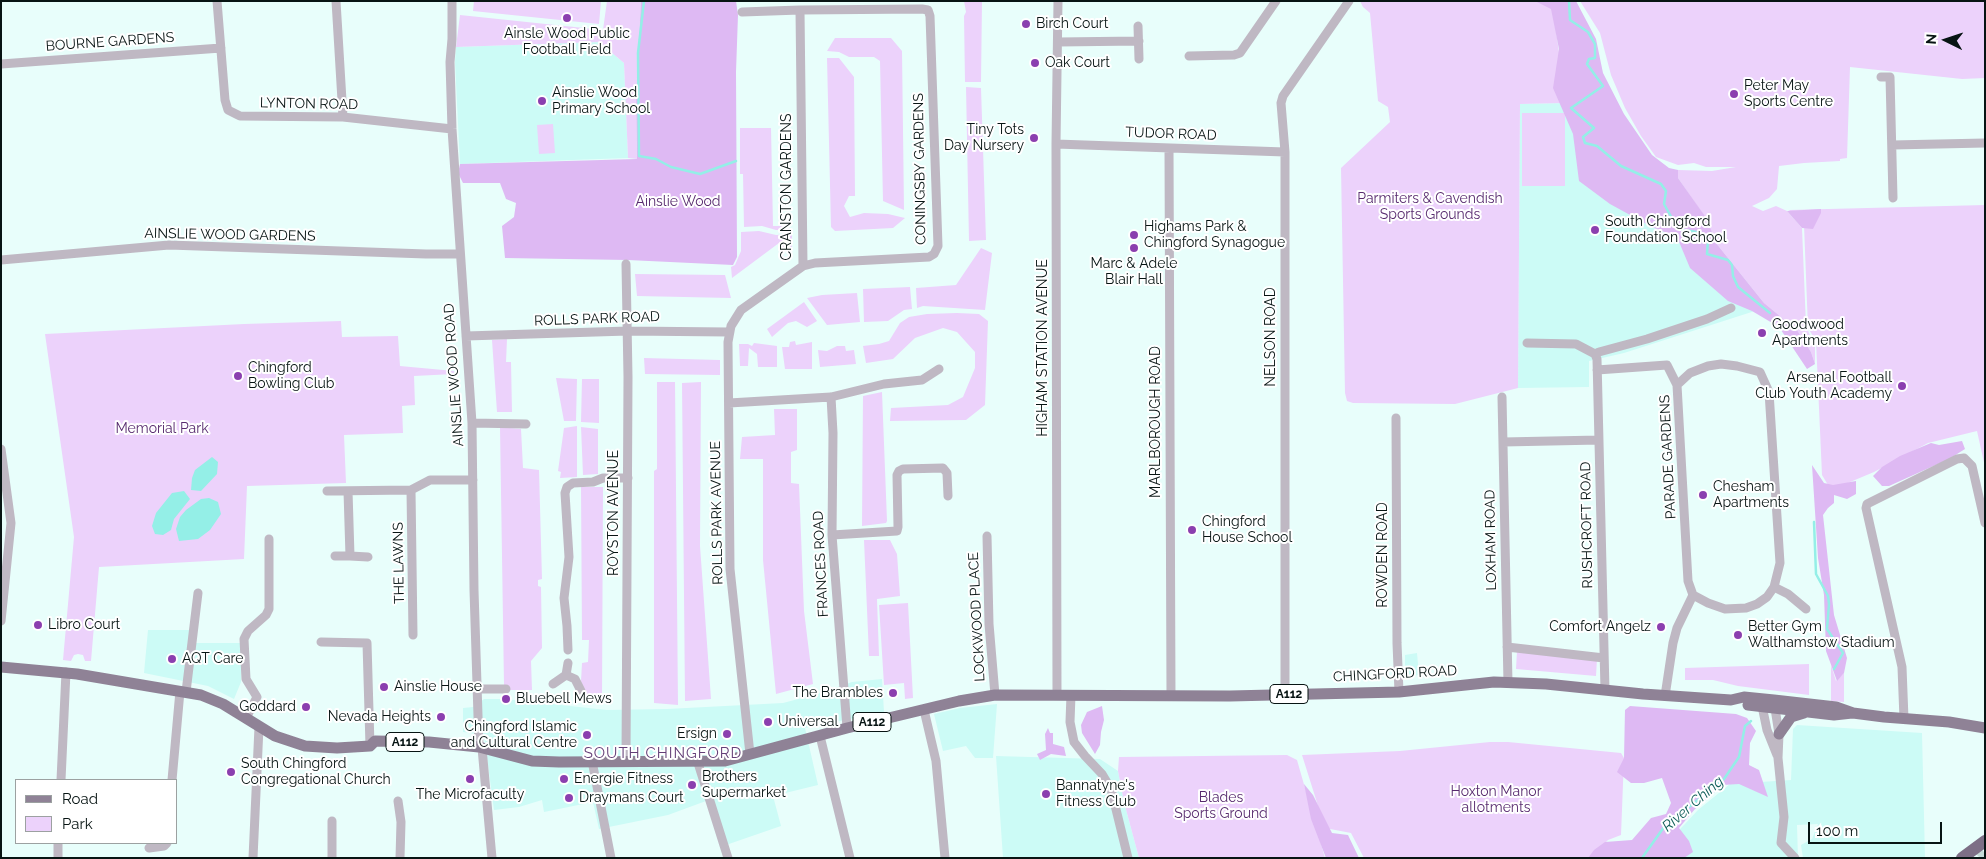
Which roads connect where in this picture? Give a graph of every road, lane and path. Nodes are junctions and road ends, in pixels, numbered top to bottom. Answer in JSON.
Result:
{"nodes":[{"id":1,"x":217,"y":1,"type":"edge"},
{"id":2,"x":336,"y":1,"type":"edge"},
{"id":3,"x":452,"y":1,"type":"edge"},
{"id":4,"x":1058,"y":1,"type":"edge"},
{"id":5,"x":1276,"y":1,"type":"edge"},
{"id":6,"x":1349,"y":1,"type":"edge"},
{"id":7,"x":800,"y":10,"type":"junction"},
{"id":8,"x":742,"y":12,"type":"dead end"},
{"id":9,"x":1138,"y":26,"type":"dead end"},
{"id":10,"x":1139,"y":41,"type":"junction"},
{"id":11,"x":1058,"y":42,"type":"junction"},
{"id":12,"x":221,"y":48,"type":"junction"},
{"id":13,"x":1190,"y":56,"type":"dead end"},
{"id":14,"x":1139,"y":58,"type":"dead end"},
{"id":15,"x":1,"y":64,"type":"edge"},
{"id":16,"x":1881,"y":77,"type":"dead end"},
{"id":17,"x":343,"y":117,"type":"junction"},
{"id":18,"x":452,"y":129,"type":"junction"},
{"id":19,"x":1985,"y":143,"type":"edge"},
{"id":20,"x":1056,"y":144,"type":"junction"},
{"id":21,"x":1892,"y":145,"type":"junction"},
{"id":22,"x":1169,"y":148,"type":"junction"},
{"id":23,"x":1285,"y":152,"type":"junction"},
{"id":24,"x":1893,"y":198,"type":"dead end"},
{"id":25,"x":460,"y":254,"type":"junction"},
{"id":26,"x":1,"y":260,"type":"edge"},
{"id":27,"x":626,"y":264,"type":"dead end"},
{"id":28,"x":803,"y":266,"type":"junction"},
{"id":29,"x":1731,"y":308,"type":"dead end"},
{"id":30,"x":628,"y":331,"type":"junction"},
{"id":31,"x":729,"y":332,"type":"junction"},
{"id":32,"x":466,"y":336,"type":"junction"},
{"id":33,"x":1527,"y":343,"type":"dead end"},
{"id":34,"x":1596,"y":357,"type":"junction"},
{"id":35,"x":939,"y":369,"type":"dead end"},
{"id":36,"x":1597,"y":370,"type":"junction"},
{"id":37,"x":1678,"y":384,"type":"junction"},
{"id":38,"x":830,"y":397,"type":"junction"},
{"id":39,"x":1502,"y":397,"type":"dead end"},
{"id":40,"x":729,"y":403,"type":"junction"},
{"id":41,"x":1396,"y":418,"type":"dead end"},
{"id":42,"x":472,"y":423,"type":"junction"},
{"id":43,"x":526,"y":424,"type":"dead end"},
{"id":44,"x":1599,"y":440,"type":"junction"},
{"id":45,"x":1504,"y":442,"type":"junction"},
{"id":46,"x":1,"y":449,"type":"edge"},
{"id":47,"x":628,"y":478,"type":"junction"},
{"id":48,"x":472,"y":480,"type":"junction"},
{"id":49,"x":411,"y":490,"type":"junction"},
{"id":50,"x":348,"y":491,"type":"junction"},
{"id":51,"x":327,"y":492,"type":"dead end"},
{"id":52,"x":948,"y":496,"type":"dead end"},
{"id":53,"x":1985,"y":523,"type":"edge"},
{"id":54,"x":832,"y":535,"type":"junction"},
{"id":55,"x":987,"y":536,"type":"dead end"},
{"id":56,"x":269,"y":540,"type":"dead end"},
{"id":57,"x":335,"y":556,"type":"dead end"},
{"id":58,"x":350,"y":556,"type":"junction"},
{"id":59,"x":368,"y":557,"type":"dead end"},
{"id":60,"x":1774,"y":587,"type":"junction"},
{"id":61,"x":198,"y":593,"type":"dead end"},
{"id":62,"x":1693,"y":595,"type":"junction"},
{"id":63,"x":1806,"y":609,"type":"dead end"},
{"id":64,"x":1,"y":621,"type":"edge"},
{"id":65,"x":413,"y":635,"type":"dead end"},
{"id":66,"x":322,"y":642,"type":"dead end"},
{"id":67,"x":1507,"y":648,"type":"junction"},
{"id":68,"x":568,"y":650,"type":"dead end"},
{"id":69,"x":1604,"y":658,"type":"junction"},
{"id":70,"x":568,"y":664,"type":"dead end"},
{"id":71,"x":1,"y":667,"type":"edge"},
{"id":72,"x":66,"y":672,"type":"junction"},
{"id":73,"x":566,"y":675,"type":"junction"},
{"id":74,"x":1508,"y":683,"type":"junction"},
{"id":75,"x":553,"y":684,"type":"dead end"},
{"id":76,"x":478,"y":689,"type":"junction"},
{"id":77,"x":506,"y":689,"type":"dead end"},
{"id":78,"x":1604,"y":690,"type":"junction"},
{"id":79,"x":183,"y":691,"type":"junction"},
{"id":80,"x":581,"y":691,"type":"dead end"},
{"id":81,"x":1399,"y":692,"type":"junction"},
{"id":82,"x":1285,"y":694,"type":"junction"},
{"id":83,"x":996,"y":695,"type":"junction"},
{"id":84,"x":1057,"y":695,"type":"junction"},
{"id":85,"x":1071,"y":695,"type":"junction"},
{"id":86,"x":1171,"y":696,"type":"junction"},
{"id":87,"x":1665,"y":696,"type":"junction"},
{"id":88,"x":1761,"y":703,"type":"junction"},
{"id":89,"x":1774,"y":704,"type":"junction"},
{"id":90,"x":924,"y":710,"type":"junction"},
{"id":91,"x":1805,"y":712,"type":"junction"},
{"id":92,"x":1853,"y":713,"type":"junction"},
{"id":93,"x":246,"y":718,"type":"junction"},
{"id":94,"x":1904,"y":719,"type":"junction"},
{"id":95,"x":259,"y":727,"type":"junction"},
{"id":96,"x":847,"y":728,"type":"junction"},
{"id":97,"x":1983,"y":729,"type":"edge"},
{"id":98,"x":1779,"y":734,"type":"junction"},
{"id":99,"x":820,"y":736,"type":"junction"},
{"id":100,"x":370,"y":746,"type":"junction"},
{"id":101,"x":481,"y":748,"type":"junction"},
{"id":102,"x":750,"y":754,"type":"junction"},
{"id":103,"x":1778,"y":758,"type":"junction"},
{"id":104,"x":592,"y":761,"type":"junction"},
{"id":105,"x":626,"y":761,"type":"junction"},
{"id":106,"x":698,"y":763,"type":"junction"},
{"id":107,"x":61,"y":779,"type":"edge"},
{"id":108,"x":172,"y":779,"type":"edge"},
{"id":109,"x":398,"y":801,"type":"dead end"},
{"id":110,"x":332,"y":821,"type":"dead end"},
{"id":111,"x":1985,"y":841,"type":"edge"},
{"id":112,"x":58,"y":844,"type":"edge"},
{"id":113,"x":166,"y":844,"type":"edge"},
{"id":114,"x":149,"y":848,"type":"dead end"},
{"id":115,"x":58,"y":858,"type":"edge"},
{"id":116,"x":253,"y":858,"type":"edge"},
{"id":117,"x":332,"y":858,"type":"edge"},
{"id":118,"x":400,"y":858,"type":"edge"},
{"id":119,"x":492,"y":858,"type":"edge"},
{"id":120,"x":611,"y":858,"type":"edge"},
{"id":121,"x":728,"y":858,"type":"edge"},
{"id":122,"x":850,"y":858,"type":"edge"},
{"id":123,"x":945,"y":858,"type":"edge"},
{"id":124,"x":1128,"y":858,"type":"edge"},
{"id":125,"x":1795,"y":858,"type":"edge"},
{"id":126,"x":1962,"y":858,"type":"edge"}],
"edges":[{"from":1,"to":12,"type":"street"},
{"from":2,"to":17,"type":"street"},
{"from":3,"to":18,"type":"street","name":"AINSLIE WOOD ROAD"},
{"from":4,"to":11,"type":"street","name":"HIGHAM STATION AVENUE"},
{"from":5,"to":13,"type":"street"},
{"from":6,"to":23,"type":"street","name":"NELSON ROAD"},
{"from":7,"to":8,"type":"street"},
{"from":7,"to":28,"type":"street","name":"CRANSTON GARDENS"},
{"from":7,"to":28,"type":"street","name":"CONINGSBY GARDENS"},
{"from":9,"to":10,"type":"street"},
{"from":10,"to":11,"type":"street"},
{"from":10,"to":14,"type":"street"},
{"from":11,"to":20,"type":"street","name":"HIGHAM STATION AVENUE"},
{"from":12,"to":15,"type":"street","name":"BOURNE GARDENS"},
{"from":12,"to":17,"type":"street","name":"LYNTON ROAD"},
{"from":16,"to":21,"type":"street"},
{"from":17,"to":18,"type":"street","name":"LYNTON ROAD"},
{"from":18,"to":25,"type":"street","name":"AINSLIE WOOD ROAD"},
{"from":19,"to":21,"type":"street"},
{"from":20,"to":22,"type":"street","name":"TUDOR ROAD"},
{"from":20,"to":84,"type":"street","name":"HIGHAM STATION AVENUE"},
{"from":21,"to":24,"type":"street"},
{"from":22,"to":23,"type":"street","name":"TUDOR ROAD"},
{"from":22,"to":86,"type":"street","name":"MARLBOROUGH ROAD"},
{"from":23,"to":82,"type":"street","name":"NELSON ROAD"},
{"from":25,"to":26,"type":"street","name":"AINSLIE WOOD GARDENS"},
{"from":25,"to":32,"type":"street","name":"AINSLIE WOOD ROAD"},
{"from":27,"to":30,"type":"street","name":"ROYSTON AVENUE"},
{"from":28,"to":31,"type":"street","name":"CRANSTON GARDENS"},
{"from":29,"to":34,"type":"street"},
{"from":30,"to":31,"type":"street","name":"ROLLS PARK ROAD"},
{"from":30,"to":32,"type":"street","name":"ROLLS PARK ROAD"},
{"from":30,"to":47,"type":"street","name":"ROYSTON AVENUE"},
{"from":31,"to":40,"type":"street","name":"ROLLS PARK AVENUE"},
{"from":32,"to":42,"type":"street","name":"AINSLIE WOOD ROAD"},
{"from":33,"to":34,"type":"street"},
{"from":34,"to":36,"type":"street","name":"RUSHCROFT ROAD"},
{"from":35,"to":38,"type":"street"},
{"from":36,"to":37,"type":"street"},
{"from":36,"to":44,"type":"street","name":"RUSHCROFT ROAD"},
{"from":37,"to":60,"type":"street","name":"PARADE GARDENS"},
{"from":37,"to":62,"type":"street","name":"PARADE GARDENS"},
{"from":38,"to":40,"type":"street"},
{"from":38,"to":54,"type":"street","name":"FRANCES ROAD"},
{"from":39,"to":45,"type":"street","name":"LOXHAM ROAD"},
{"from":40,"to":102,"type":"street","name":"ROLLS PARK AVENUE"},
{"from":41,"to":81,"type":"street","name":"ROWDEN ROAD"},
{"from":42,"to":43,"type":"street"},
{"from":42,"to":48,"type":"street","name":"AINSLIE WOOD ROAD"},
{"from":44,"to":45,"type":"street"},
{"from":44,"to":69,"type":"street","name":"RUSHCROFT ROAD"},
{"from":45,"to":67,"type":"street","name":"LOXHAM ROAD"},
{"from":46,"to":64,"type":"street"},
{"from":47,"to":68,"type":"street"},
{"from":47,"to":105,"type":"street","name":"ROYSTON AVENUE"},
{"from":48,"to":49,"type":"street"},
{"from":48,"to":76,"type":"street","name":"AINSLIE WOOD ROAD"},
{"from":49,"to":50,"type":"street"},
{"from":49,"to":65,"type":"street","name":"THE LAWNS"},
{"from":50,"to":51,"type":"street"},
{"from":50,"to":58,"type":"street"},
{"from":52,"to":54,"type":"street"},
{"from":53,"to":94,"type":"street"},
{"from":54,"to":96,"type":"street","name":"FRANCES ROAD"},
{"from":55,"to":83,"type":"street","name":"LOCKWOOD PLACE"},
{"from":56,"to":93,"type":"street"},
{"from":57,"to":58,"type":"street"},
{"from":58,"to":59,"type":"street"},
{"from":60,"to":62,"type":"street"},
{"from":60,"to":63,"type":"street"},
{"from":61,"to":79,"type":"street"},
{"from":62,"to":87,"type":"street"},
{"from":66,"to":100,"type":"street"},
{"from":67,"to":69,"type":"street"},
{"from":67,"to":74,"type":"street","name":"LOXHAM ROAD"},
{"from":69,"to":78,"type":"street","name":"RUSHCROFT ROAD"},
{"from":70,"to":73,"type":"street"},
{"from":71,"to":72,"type":"main road","number":"A112"},
{"from":72,"to":79,"type":"main road","number":"A112"},
{"from":72,"to":107,"type":"street"},
{"from":73,"to":75,"type":"street"},
{"from":73,"to":80,"type":"street"},
{"from":74,"to":78,"type":"main road","name":"CHINGFORD ROAD","number":"A112"},
{"from":74,"to":81,"type":"main road","name":"CHINGFORD ROAD","number":"A112"},
{"from":76,"to":77,"type":"street"},
{"from":76,"to":101,"type":"street","name":"AINSLIE WOOD ROAD"},
{"from":78,"to":87,"type":"main road","name":"CHINGFORD ROAD","number":"A112"},
{"from":79,"to":93,"type":"main road","number":"A112"},
{"from":79,"to":108,"type":"street"},
{"from":81,"to":82,"type":"main road","name":"CHINGFORD ROAD","number":"A112"},
{"from":82,"to":86,"type":"main road","name":"CHINGFORD ROAD","number":"A112"},
{"from":83,"to":84,"type":"main road","number":"A112"},
{"from":83,"to":90,"type":"main road","number":"A112"},
{"from":84,"to":85,"type":"main road","name":"CHINGFORD ROAD","number":"A112"},
{"from":85,"to":86,"type":"main road","name":"CHINGFORD ROAD","number":"A112"},
{"from":85,"to":124,"type":"street"},
{"from":87,"to":88,"type":"main road","name":"CHINGFORD ROAD","number":"A112"},
{"from":88,"to":89,"type":"main road","name":"CHINGFORD ROAD","number":"A112"},
{"from":88,"to":103,"type":"street"},
{"from":89,"to":91,"type":"main road","name":"CHINGFORD ROAD","number":"A112"},
{"from":89,"to":92,"type":"main road","name":"CHINGFORD ROAD","number":"A112"},
{"from":89,"to":98,"type":"street"},
{"from":90,"to":96,"type":"main road","number":"A112"},
{"from":90,"to":123,"type":"street"},
{"from":91,"to":92,"type":"main road","name":"CHINGFORD ROAD","number":"A112"},
{"from":91,"to":98,"type":"main road"},
{"from":92,"to":94,"type":"main road","name":"CHINGFORD ROAD","number":"A112"},
{"from":93,"to":95,"type":"main road","number":"A112"},
{"from":94,"to":97,"type":"main road","name":"CHINGFORD ROAD","number":"A112"},
{"from":95,"to":100,"type":"main road","number":"A112"},
{"from":95,"to":116,"type":"street"},
{"from":96,"to":99,"type":"main road","number":"A112"},
{"from":98,"to":103,"type":"street"},
{"from":99,"to":102,"type":"main road","number":"A112"},
{"from":99,"to":122,"type":"street"},
{"from":100,"to":101,"type":"main road","number":"A112"},
{"from":101,"to":104,"type":"main road","number":"A112"},
{"from":101,"to":119,"type":"street","name":"AINSLIE WOOD ROAD"},
{"from":102,"to":106,"type":"main road","number":"A112"},
{"from":103,"to":125,"type":"street"},
{"from":104,"to":105,"type":"main road","number":"A112"},
{"from":104,"to":120,"type":"street"},
{"from":105,"to":106,"type":"main road","number":"A112"},
{"from":106,"to":121,"type":"street"},
{"from":109,"to":118,"type":"street"},
{"from":110,"to":117,"type":"street"},
{"from":111,"to":126,"type":"highway"},
{"from":112,"to":115,"type":"street"},
{"from":113,"to":114,"type":"street"}]}
